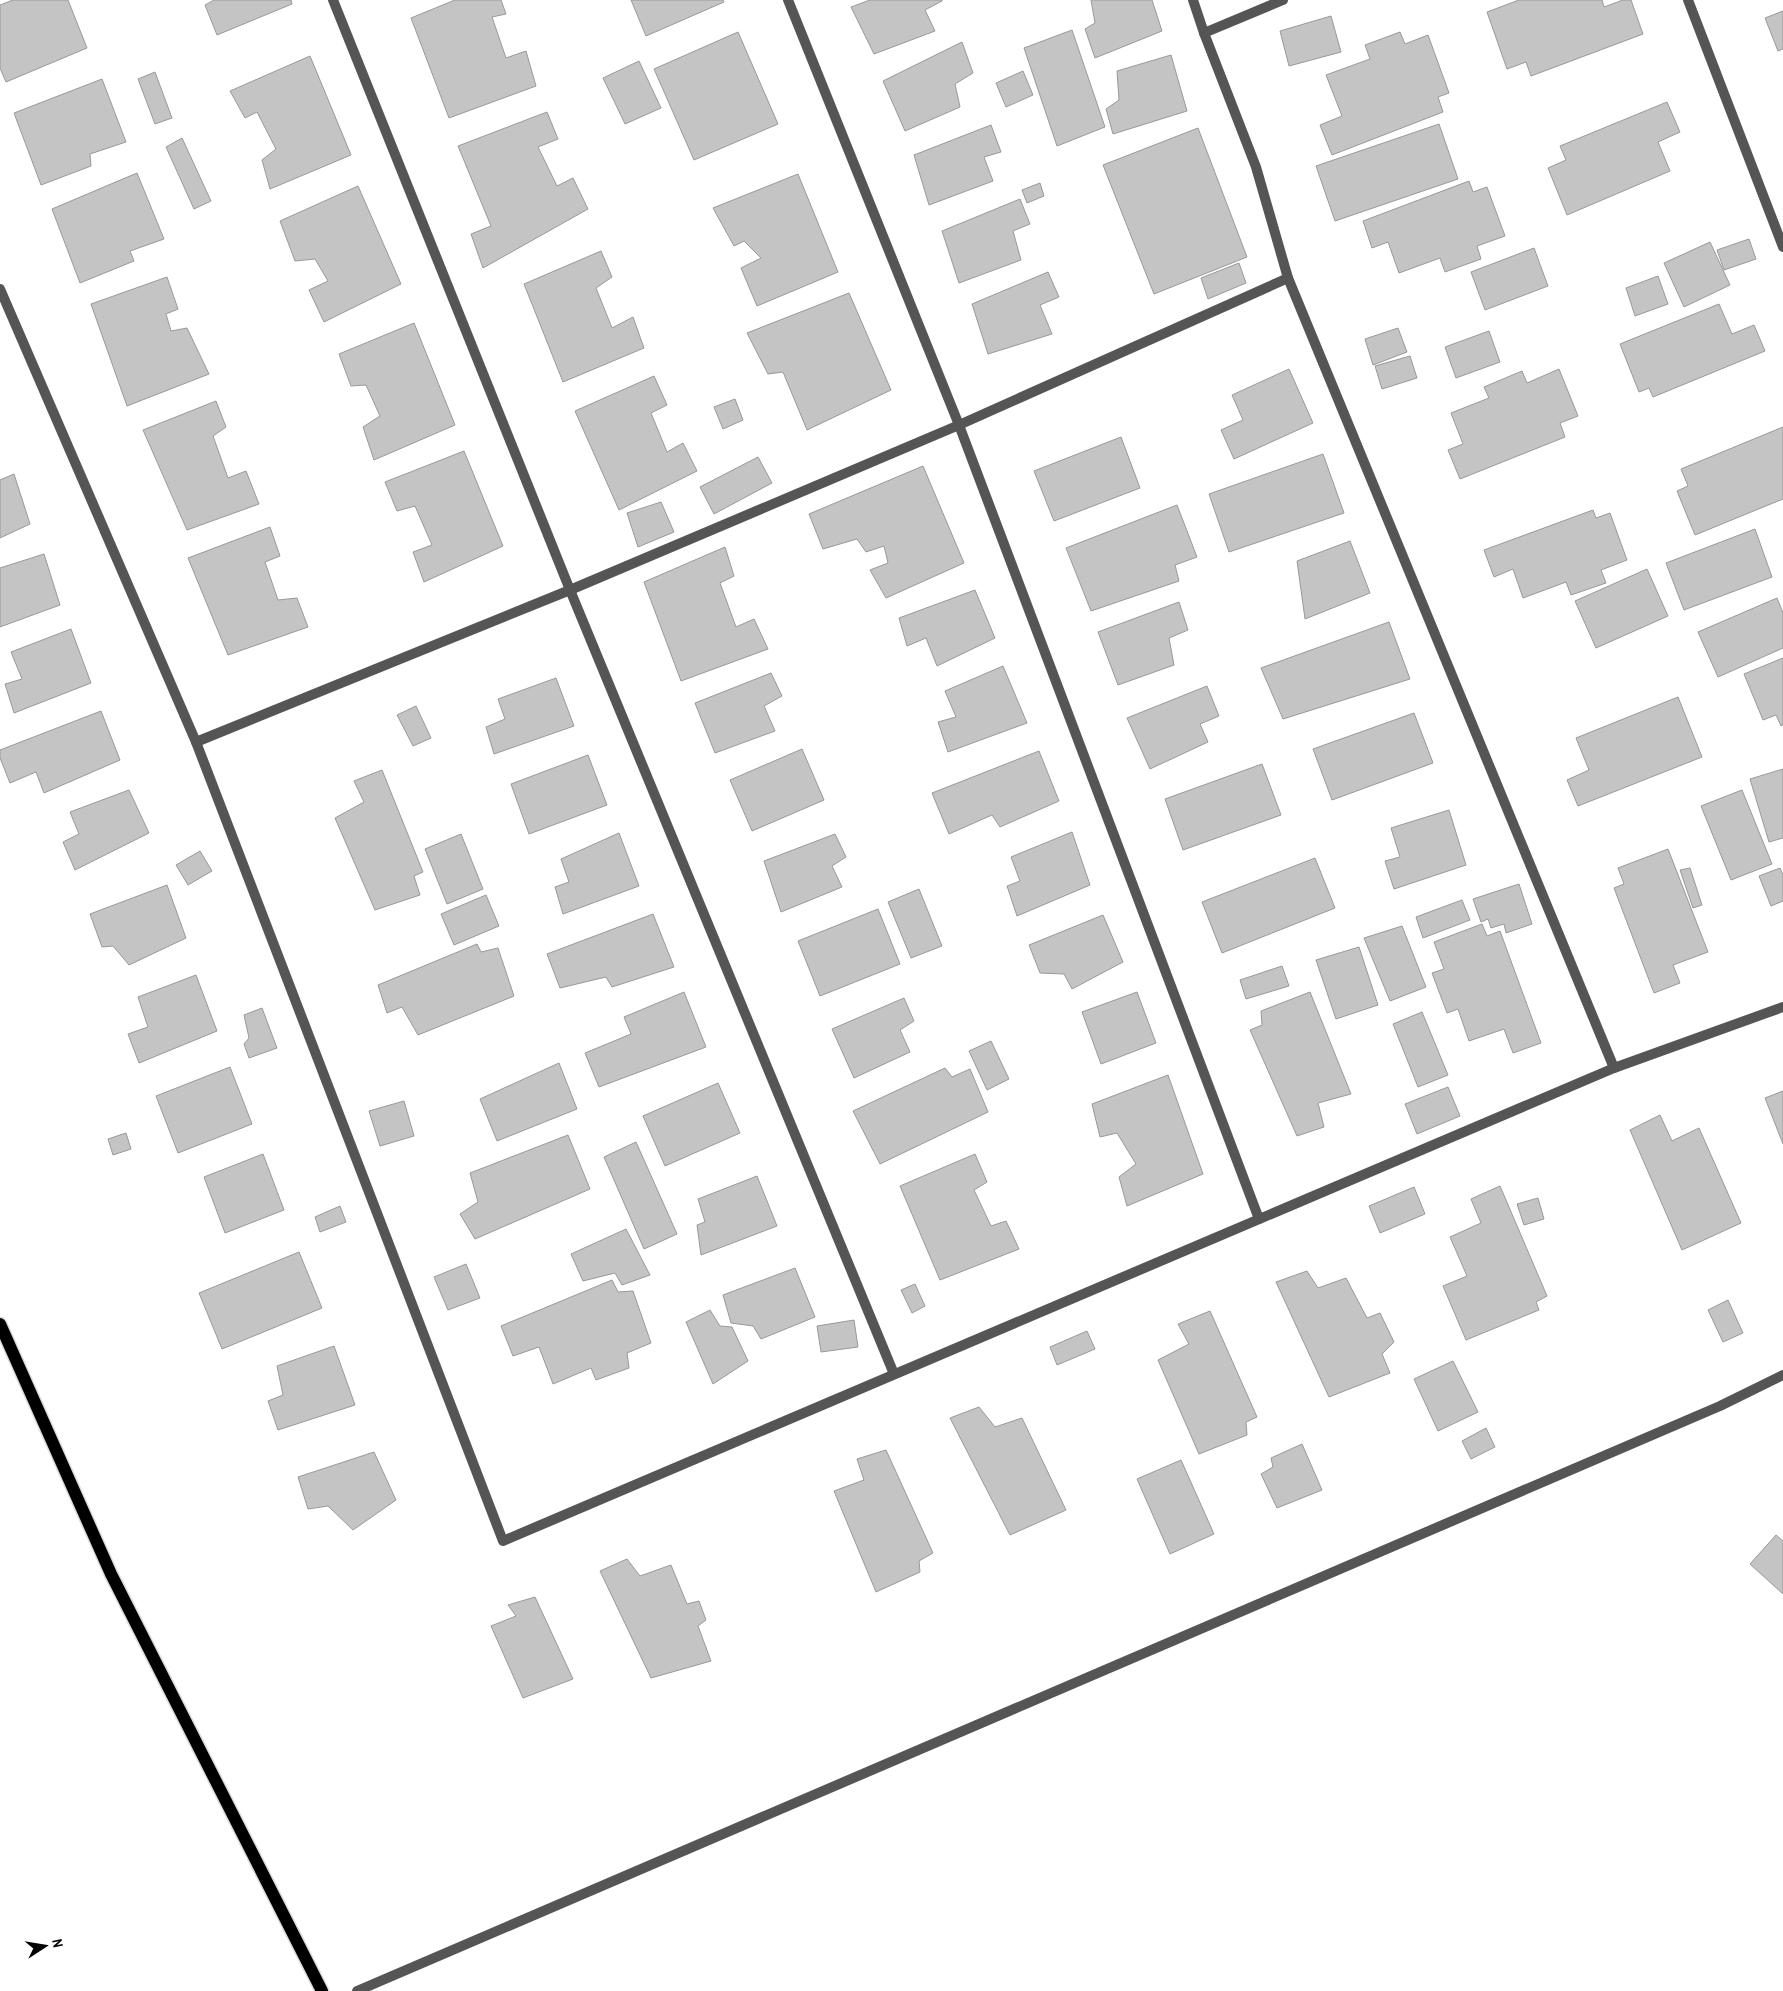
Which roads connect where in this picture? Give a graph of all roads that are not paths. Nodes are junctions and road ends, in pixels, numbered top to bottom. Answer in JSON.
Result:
{"nodes":[{"id":1,"x":334,"y":0,"type":"edge"},
{"id":2,"x":788,"y":0,"type":"edge"},
{"id":3,"x":1193,"y":0,"type":"edge"},
{"id":4,"x":1283,"y":0,"type":"edge"},
{"id":5,"x":1688,"y":0,"type":"edge"},
{"id":6,"x":1204,"y":34,"type":"junction"},
{"id":7,"x":1783,"y":247,"type":"edge"},
{"id":8,"x":1288,"y":278,"type":"junction"},
{"id":9,"x":0,"y":289,"type":"edge"},
{"id":10,"x":959,"y":425,"type":"junction"},
{"id":11,"x":570,"y":590,"type":"junction"},
{"id":12,"x":196,"y":742,"type":"junction"},
{"id":13,"x":1783,"y":1007,"type":"edge"},
{"id":14,"x":1614,"y":1068,"type":"junction"},
{"id":15,"x":1259,"y":1219,"type":"junction"},
{"id":16,"x":0,"y":1324,"type":"edge"},
{"id":17,"x":894,"y":1374,"type":"junction"},
{"id":18,"x":1783,"y":1375,"type":"edge"},
{"id":19,"x":322,"y":1991,"type":"edge"},
{"id":20,"x":356,"y":1991,"type":"edge"}],
"edges":[{"from":1,"to":11,"type":"street"},
{"from":2,"to":10,"type":"street"},
{"from":3,"to":6,"type":"street"},
{"from":4,"to":6,"type":"street"},
{"from":5,"to":7,"type":"street"},
{"from":6,"to":8,"type":"street"},
{"from":8,"to":10,"type":"street"},
{"from":8,"to":14,"type":"street"},
{"from":9,"to":12,"type":"street"},
{"from":10,"to":11,"type":"street"},
{"from":10,"to":15,"type":"street"},
{"from":11,"to":12,"type":"street"},
{"from":11,"to":17,"type":"street"},
{"from":12,"to":17,"type":"street"},
{"from":13,"to":14,"type":"street"},
{"from":14,"to":15,"type":"street"},
{"from":15,"to":17,"type":"street"},
{"from":16,"to":19,"type":"main road"},
{"from":18,"to":20,"type":"street"}]}
